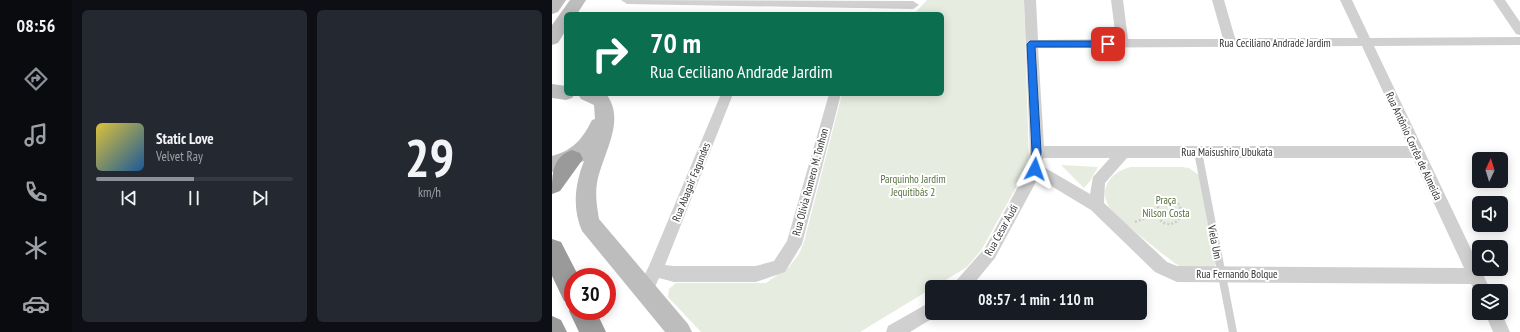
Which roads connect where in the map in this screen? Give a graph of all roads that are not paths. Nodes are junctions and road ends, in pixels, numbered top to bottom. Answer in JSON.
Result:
{"nodes":[{"id":1,"x":558,"y":0,"type":"edge"},
{"id":2,"x":578,"y":0,"type":"edge"},
{"id":3,"x":627,"y":0,"type":"edge"},
{"id":4,"x":1030,"y":0,"type":"edge"},
{"id":5,"x":1117,"y":0,"type":"edge"},
{"id":6,"x":1218,"y":0,"type":"edge"},
{"id":7,"x":1346,"y":0,"type":"edge"},
{"id":8,"x":1499,"y":0,"type":"edge"},
{"id":9,"x":915,"y":2,"type":"edge"},
{"id":10,"x":552,"y":8,"type":"edge"},
{"id":11,"x":569,"y":12,"type":"edge"},
{"id":12,"x":904,"y":12,"type":"edge"},
{"id":13,"x":564,"y":20,"type":"edge"},
{"id":14,"x":1520,"y":31,"type":"edge"},
{"id":15,"x":552,"y":39,"type":"edge"},
{"id":16,"x":1520,"y":41,"type":"edge"},
{"id":17,"x":1366,"y":42,"type":"junction"},
{"id":18,"x":1230,"y":43,"type":"junction"},
{"id":19,"x":1030,"y":44,"type":"junction"},
{"id":20,"x":1123,"y":44,"type":"junction"},
{"id":21,"x":552,"y":91,"type":"edge"},
{"id":22,"x":564,"y":93,"type":"edge"},
{"id":23,"x":594,"y":96,"type":"edge"},
{"id":24,"x":726,"y":96,"type":"edge"},
{"id":25,"x":834,"y":96,"type":"edge"},
{"id":26,"x":604,"y":112,"type":"junction"},
{"id":27,"x":1037,"y":152,"type":"junction"},
{"id":28,"x":1124,"y":152,"type":"junction"},
{"id":29,"x":1198,"y":152,"type":"junction"},
{"id":30,"x":1417,"y":152,"type":"junction"},
{"id":31,"x":562,"y":162,"type":"edge"},
{"id":32,"x":1035,"y":169,"type":"junction"},
{"id":33,"x":552,"y":184,"type":"edge"},
{"id":34,"x":1096,"y":205,"type":"junction"},
{"id":35,"x":552,"y":250,"type":"edge"},
{"id":36,"x":1472,"y":268,"type":"edge"},
{"id":37,"x":564,"y":274,"type":"edge"},
{"id":38,"x":1221,"y":274,"type":"junction"},
{"id":39,"x":1472,"y":276,"type":"edge"},
{"id":40,"x":1476,"y":276,"type":"edge"},
{"id":41,"x":650,"y":280,"type":"junction"},
{"id":42,"x":966,"y":280,"type":"edge"},
{"id":43,"x":1480,"y":284,"type":"edge"},
{"id":44,"x":925,"y":313,"type":"edge"},
{"id":45,"x":587,"y":320,"type":"edge"},
{"id":46,"x":1496,"y":320,"type":"edge"},
{"id":47,"x":552,"y":329,"type":"edge"},
{"id":48,"x":554,"y":332,"type":"edge"},
{"id":49,"x":593,"y":332,"type":"edge"},
{"id":50,"x":680,"y":332,"type":"edge"},
{"id":51,"x":894,"y":332,"type":"edge"},
{"id":52,"x":1233,"y":332,"type":"edge"},
{"id":53,"x":1502,"y":332,"type":"edge"}],
"edges":[{"from":1,"to":10,"type":"street"},
{"from":2,"to":11,"type":"street"},
{"from":3,"to":9,"type":"street"},
{"from":4,"to":19,"type":"street"},
{"from":5,"to":20,"type":"street"},
{"from":6,"to":18,"type":"street"},
{"from":7,"to":17,"type":"street","name":"Rua Antônio Corrêa de Almeida"},
{"from":8,"to":14,"type":"street"},
{"from":9,"to":12,"type":"street"},
{"from":13,"to":15,"type":"street"},
{"from":16,"to":17,"type":"street","name":"Rua Ceciliano Andrade Jardim"},
{"from":17,"to":18,"type":"street","name":"Rua Ceciliano Andrade Jardim"},
{"from":17,"to":30,"type":"street","name":"Rua Antônio Corrêa de Almeida"},
{"from":18,"to":20,"type":"street","name":"Rua Ceciliano Andrade Jardim"},
{"from":19,"to":20,"type":"street","name":"Rua Ceciliano Andrade Jardim"},
{"from":19,"to":27,"type":"street"},
{"from":21,"to":22,"type":"street"},
{"from":23,"to":26,"type":"street"},
{"from":24,"to":41,"type":"street","name":"Rua Abagair Fagundes"},
{"from":25,"to":41,"type":"street","name":"Rua Olívia Romero M. Tonhon"},
{"from":26,"to":31,"type":"street"},
{"from":26,"to":41,"type":"street"},
{"from":27,"to":28,"type":"street","name":"Rua Maisushiro Ubukata"},
{"from":27,"to":32,"type":"street"},
{"from":28,"to":29,"type":"street","name":"Rua Maisushiro Ubukata"},
{"from":28,"to":34,"type":"street"},
{"from":29,"to":30,"type":"street","name":"Rua Maisushiro Ubukata"},
{"from":29,"to":38,"type":"lane","name":"Viela Um"},
{"from":30,"to":36,"type":"street","name":"Rua Antônio Corrêa de Almeida"},
{"from":31,"to":33,"type":"highway"},
{"from":32,"to":34,"type":"street","name":"Rua Fernando Bolque"},
{"from":32,"to":42,"type":"street","name":"Rua Cesar Audi"},
{"from":34,"to":38,"type":"street","name":"Rua Fernando Bolque"},
{"from":35,"to":37,"type":"highway"},
{"from":38,"to":39,"type":"street","name":"Rua Fernando Bolque"},
{"from":38,"to":52,"type":"lane","name":"Viela Um"},
{"from":40,"to":43,"type":"street","name":"Rua Antônio Corrêa de Almeida"},
{"from":41,"to":50,"type":"street"},
{"from":44,"to":51,"type":"street"},
{"from":45,"to":49,"type":"highway"},
{"from":46,"to":53,"type":"street"},
{"from":47,"to":48,"type":"highway"}]}
